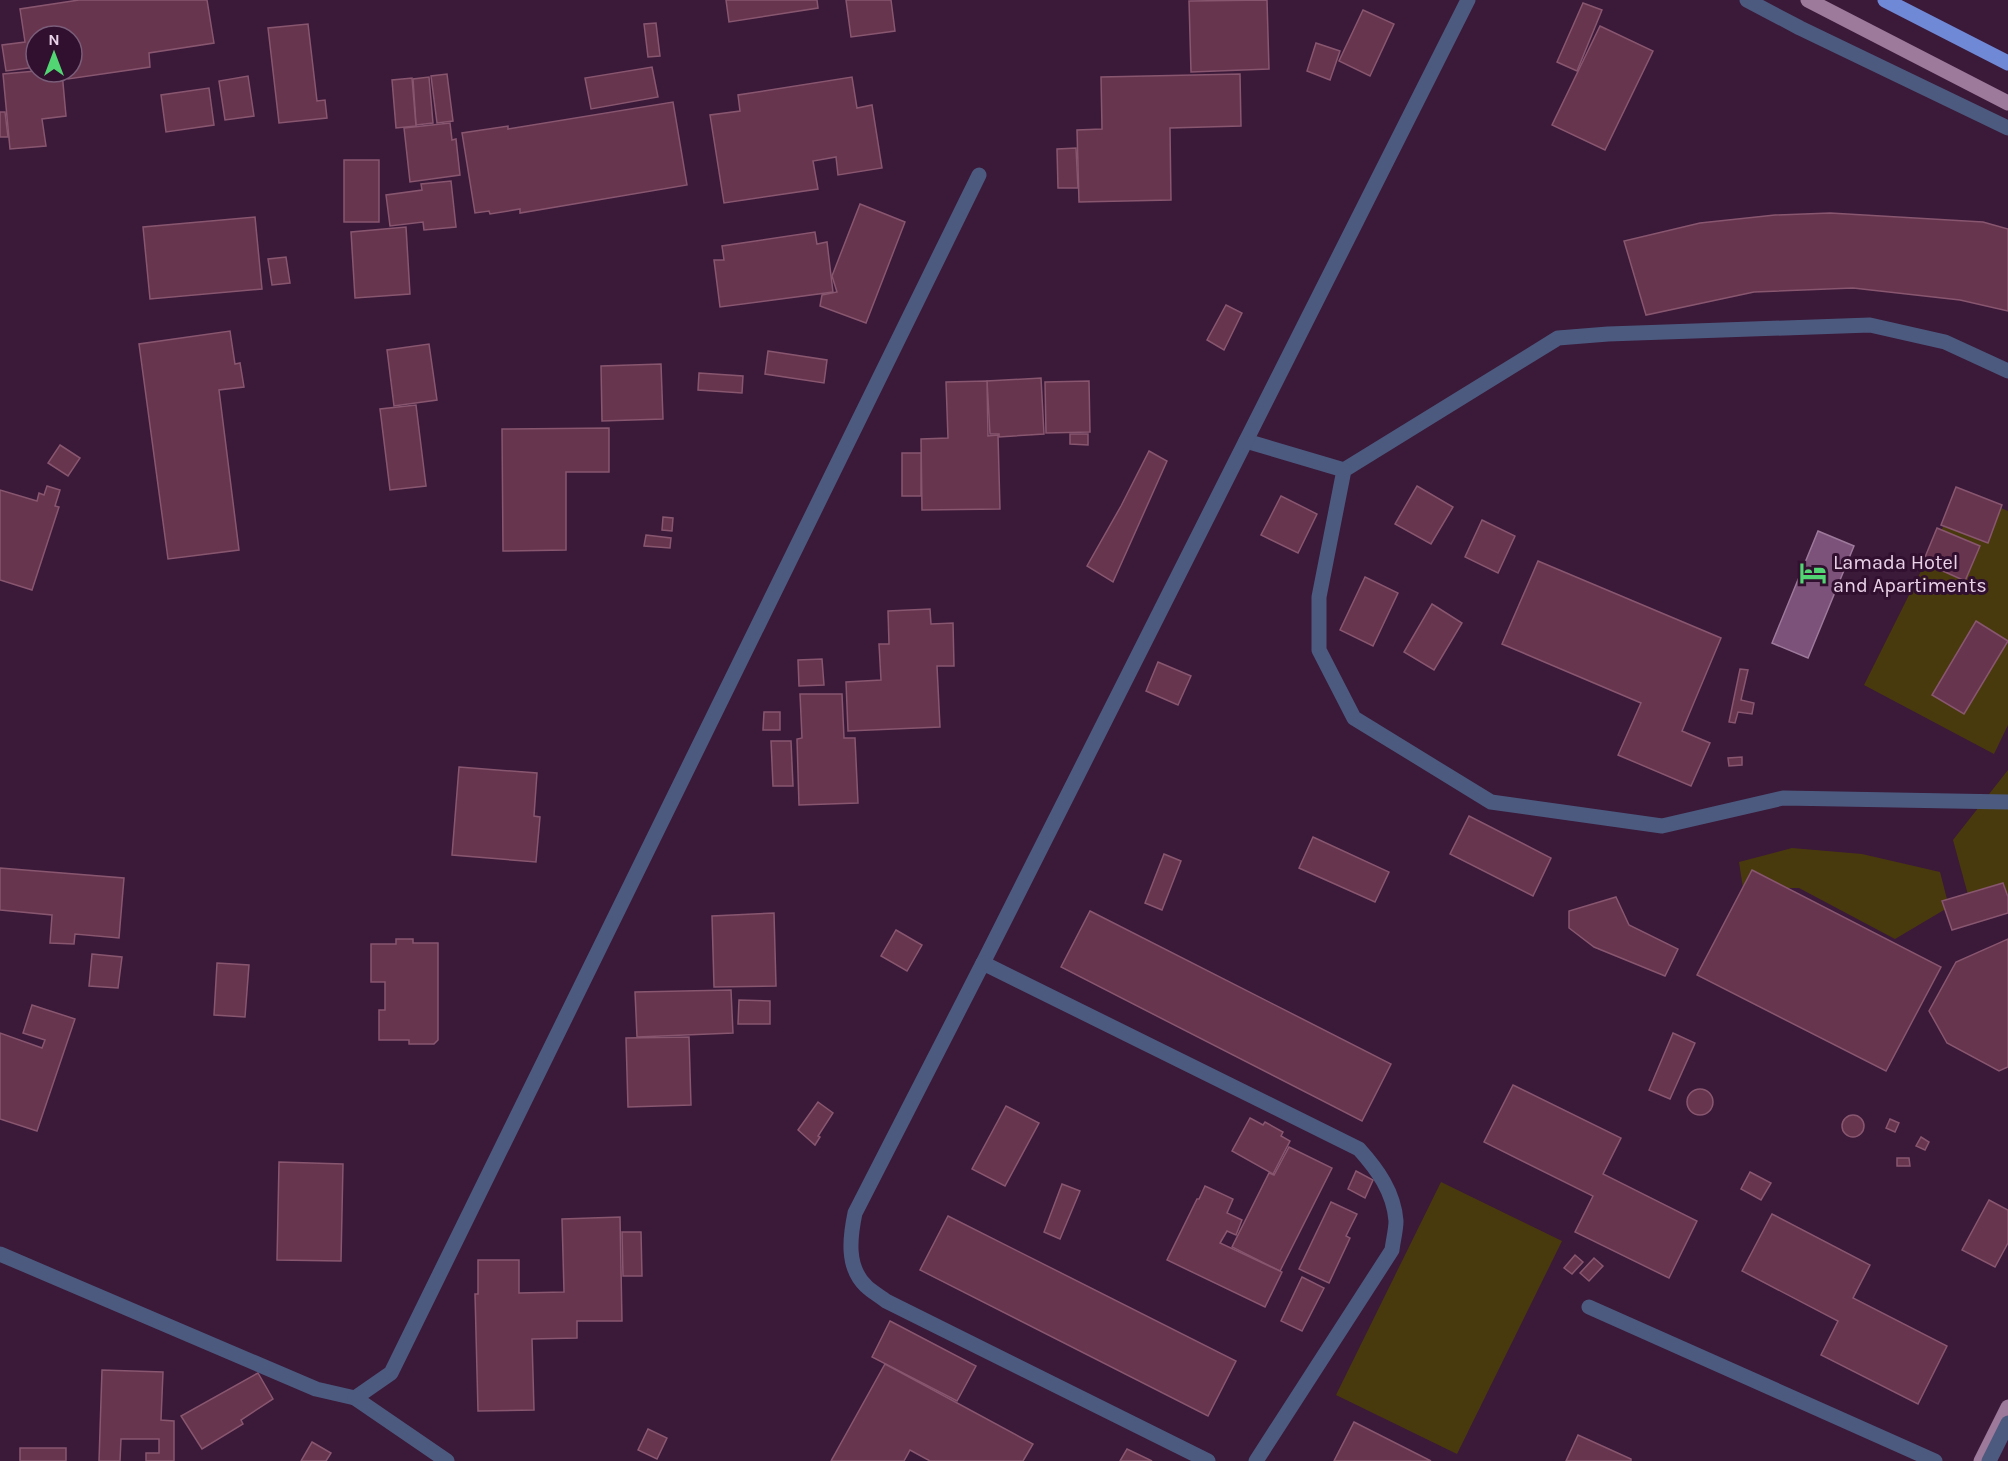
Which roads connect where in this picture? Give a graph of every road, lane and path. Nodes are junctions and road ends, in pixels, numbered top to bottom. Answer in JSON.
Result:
{"nodes":[{"id":1,"x":1468,"y":0,"type":"edge"},
{"id":2,"x":1747,"y":0,"type":"edge"},
{"id":3,"x":1886,"y":0,"type":"edge"},
{"id":4,"x":2008,"y":63,"type":"edge"},
{"id":5,"x":2008,"y":128,"type":"edge"},
{"id":6,"x":979,"y":175,"type":"dead end"},
{"id":7,"x":2008,"y":371,"type":"edge"},
{"id":8,"x":1246,"y":441,"type":"junction"},
{"id":9,"x":1344,"y":470,"type":"junction"},
{"id":10,"x":2008,"y":802,"type":"edge"},
{"id":11,"x":983,"y":963,"type":"junction"},
{"id":12,"x":0,"y":1254,"type":"edge"},
{"id":13,"x":1589,"y":1307,"type":"dead end"},
{"id":14,"x":355,"y":1398,"type":"junction"},
{"id":15,"x":2008,"y":1423,"type":"edge"},
{"id":16,"x":447,"y":1461,"type":"edge"},
{"id":17,"x":1208,"y":1461,"type":"edge"},
{"id":18,"x":1256,"y":1461,"type":"edge"},
{"id":19,"x":1935,"y":1461,"type":"edge"},
{"id":20,"x":1989,"y":1461,"type":"edge"}],
"edges":[{"from":1,"to":8,"type":"street"},
{"from":2,"to":5,"type":"street"},
{"from":3,"to":4,"type":"main road"},
{"from":6,"to":14,"type":"street"},
{"from":7,"to":9,"type":"street"},
{"from":8,"to":9,"type":"street"},
{"from":8,"to":11,"type":"street"},
{"from":9,"to":10,"type":"street"},
{"from":11,"to":17,"type":"street"},
{"from":11,"to":18,"type":"street"},
{"from":12,"to":14,"type":"street"},
{"from":13,"to":19,"type":"street"},
{"from":14,"to":16,"type":"street"},
{"from":15,"to":20,"type":"street"}]}
